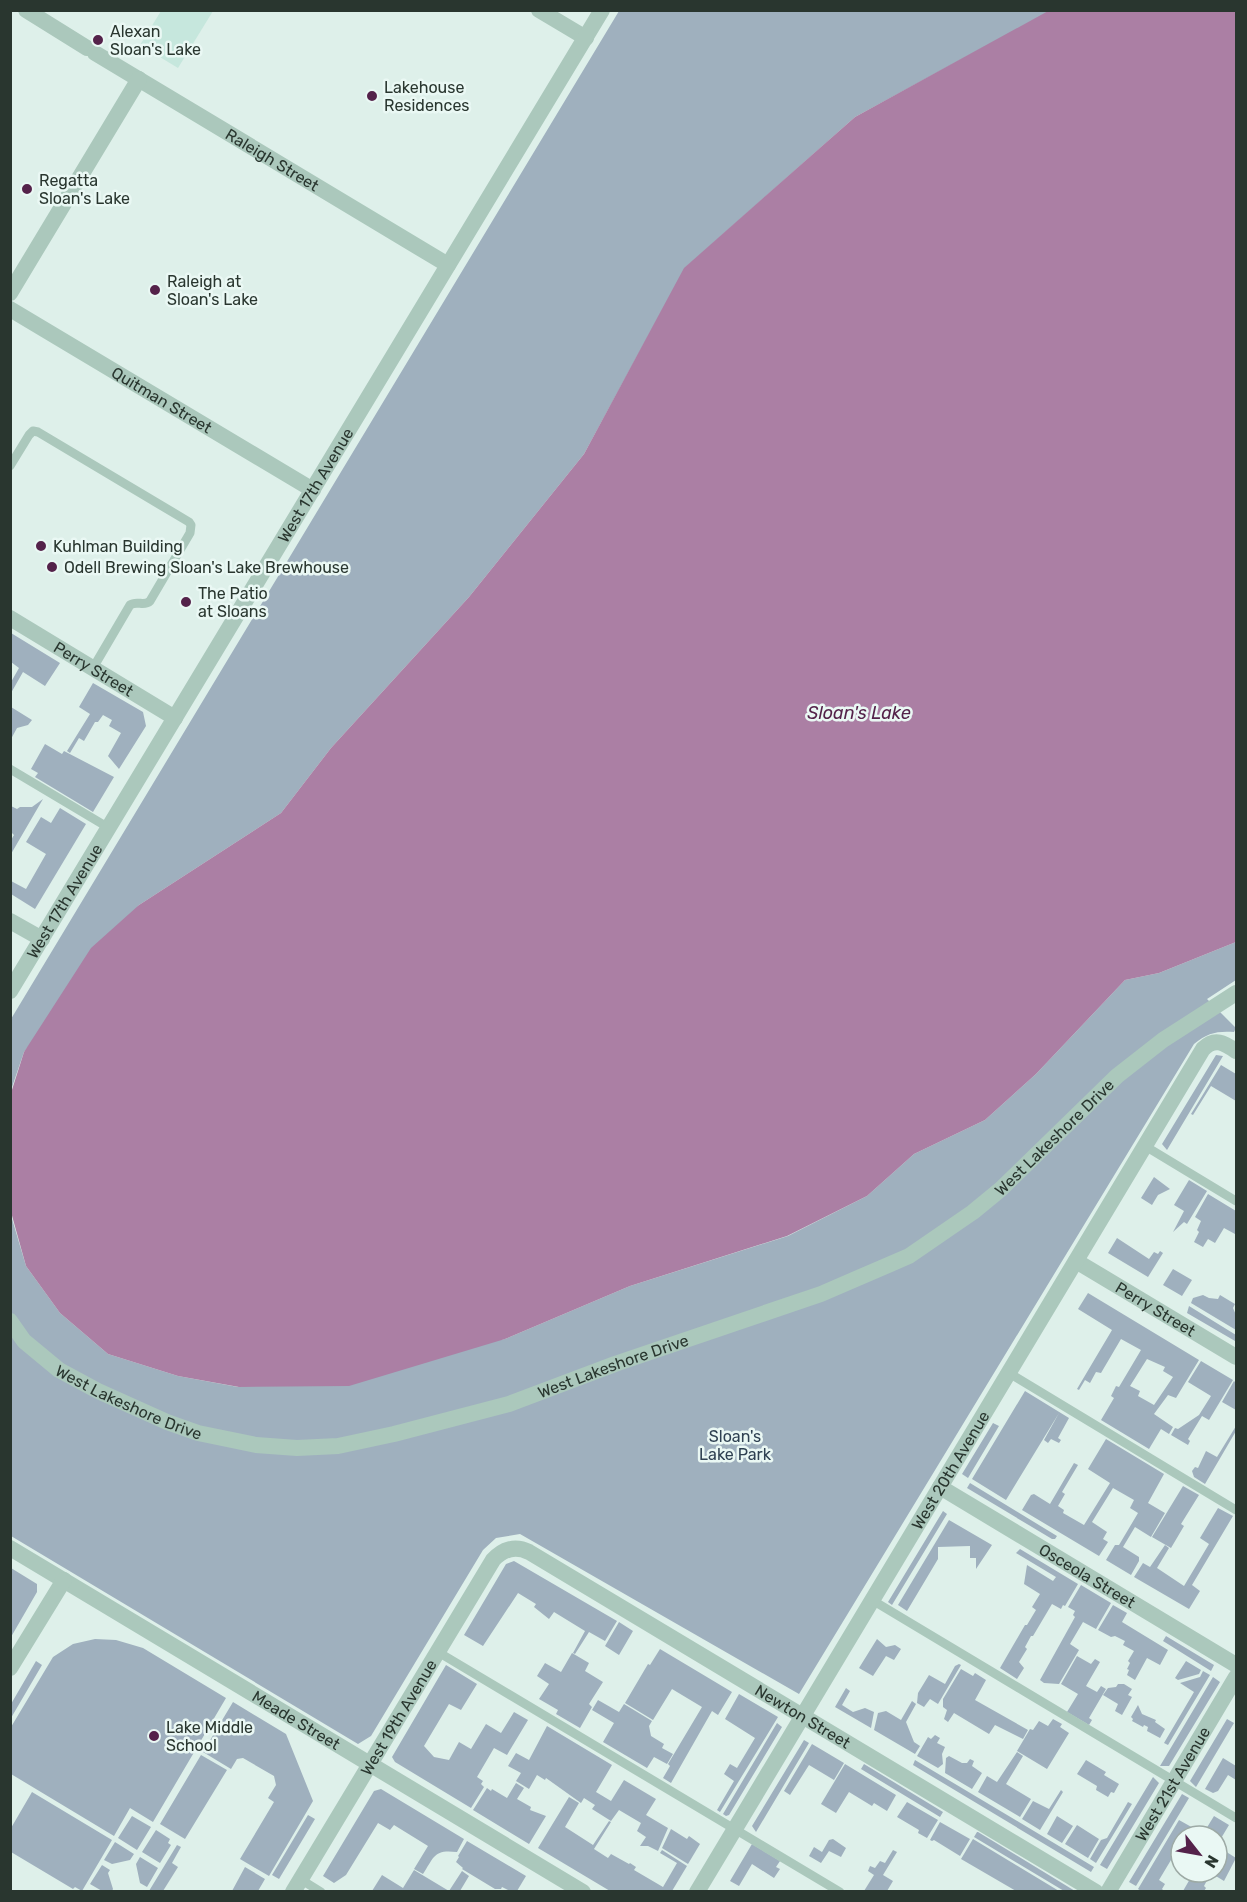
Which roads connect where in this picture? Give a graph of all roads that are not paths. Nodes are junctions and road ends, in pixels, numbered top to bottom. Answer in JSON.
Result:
{"nodes":[{"id":1,"x":26,"y":10,"type":"edge"},
{"id":2,"x":539,"y":10,"type":"edge"},
{"id":3,"x":602,"y":10,"type":"edge"},
{"id":4,"x":586,"y":38,"type":"junction"},
{"id":5,"x":139,"y":79,"type":"junction"},
{"id":6,"x":448,"y":266,"type":"junction"},
{"id":7,"x":10,"y":293,"type":"edge"},
{"id":8,"x":10,"y":309,"type":"edge"},
{"id":9,"x":10,"y":466,"type":"edge"},
{"id":10,"x":313,"y":490,"type":"junction"},
{"id":11,"x":10,"y":618,"type":"edge"},
{"id":12,"x":93,"y":668,"type":"junction"},
{"id":13,"x":175,"y":718,"type":"junction"},
{"id":14,"x":10,"y":769,"type":"edge"},
{"id":15,"x":109,"y":828,"type":"junction"},
{"id":16,"x":10,"y":921,"type":"edge"},
{"id":17,"x":42,"y":939,"type":"junction"},
{"id":18,"x":10,"y":991,"type":"edge"},
{"id":19,"x":1236,"y":993,"type":"edge"},
{"id":20,"x":1236,"y":1051,"type":"edge"},
{"id":21,"x":1145,"y":1146,"type":"junction"},
{"id":22,"x":1236,"y":1201,"type":"edge"},
{"id":23,"x":1076,"y":1261,"type":"junction"},
{"id":24,"x":10,"y":1321,"type":"edge"},
{"id":25,"x":1236,"y":1358,"type":"edge"},
{"id":26,"x":1009,"y":1373,"type":"junction"},
{"id":27,"x":940,"y":1486,"type":"junction"},
{"id":28,"x":1236,"y":1510,"type":"edge"},
{"id":29,"x":10,"y":1548,"type":"edge"},
{"id":30,"x":509,"y":1549,"type":"joint"},
{"id":31,"x":64,"y":1580,"type":"junction"},
{"id":32,"x":872,"y":1600,"type":"junction"},
{"id":33,"x":438,"y":1652,"type":"junction"},
{"id":34,"x":1236,"y":1665,"type":"edge"},
{"id":35,"x":10,"y":1668,"type":"edge"},
{"id":36,"x":1236,"y":1677,"type":"edge"},
{"id":37,"x":803,"y":1716,"type":"junction"},
{"id":38,"x":370,"y":1764,"type":"junction"},
{"id":39,"x":1174,"y":1781,"type":"junction"},
{"id":40,"x":1236,"y":1818,"type":"edge"},
{"id":41,"x":735,"y":1829,"type":"junction"},
{"id":42,"x":297,"y":1885,"type":"edge"},
{"id":43,"x":321,"y":1892,"type":"edge"},
{"id":44,"x":584,"y":1892,"type":"edge"},
{"id":45,"x":698,"y":1892,"type":"edge"},
{"id":46,"x":840,"y":1892,"type":"edge"},
{"id":47,"x":1095,"y":1892,"type":"edge"},
{"id":48,"x":1108,"y":1892,"type":"edge"}],
"edges":[{"from":1,"to":5,"type":"street","name":"Raleigh Street"},
{"from":2,"to":4,"type":"street"},
{"from":3,"to":4,"type":"street","name":"West 17th Avenue"},
{"from":4,"to":6,"type":"street","name":"West 17th Avenue"},
{"from":5,"to":6,"type":"street","name":"Raleigh Street"},
{"from":5,"to":7,"type":"street"},
{"from":6,"to":10,"type":"street","name":"West 17th Avenue"},
{"from":8,"to":10,"type":"street","name":"Quitman Street"},
{"from":9,"to":12,"type":"lane"},
{"from":10,"to":13,"type":"street","name":"West 17th Avenue"},
{"from":11,"to":12,"type":"street","name":"Perry Street"},
{"from":12,"to":13,"type":"street","name":"Perry Street"},
{"from":13,"to":15,"type":"street","name":"West 17th Avenue"},
{"from":14,"to":15,"type":"lane"},
{"from":15,"to":17,"type":"street","name":"West 17th Avenue"},
{"from":16,"to":17,"type":"street"},
{"from":17,"to":18,"type":"street","name":"West 17th Avenue"},
{"from":19,"to":24,"type":"street","name":"West Lakeshore Drive"},
{"from":20,"to":21,"type":"street","name":"West 20th Avenue"},
{"from":21,"to":22,"type":"lane"},
{"from":21,"to":23,"type":"street","name":"West 20th Avenue"},
{"from":23,"to":25,"type":"street","name":"Perry Street"},
{"from":23,"to":26,"type":"street","name":"West 20th Avenue"},
{"from":26,"to":27,"type":"street","name":"West 20th Avenue"},
{"from":26,"to":28,"type":"lane"},
{"from":27,"to":32,"type":"street","name":"West 20th Avenue"},
{"from":27,"to":34,"type":"street","name":"Osceola Street"},
{"from":29,"to":31,"type":"street","name":"Meade Street"},
{"from":30,"to":33,"type":"street","name":"West 19th Avenue"},
{"from":30,"to":37,"type":"street","name":"Newton Street"},
{"from":31,"to":35,"type":"street"},
{"from":31,"to":38,"type":"street","name":"Meade Street"},
{"from":32,"to":37,"type":"street","name":"West 20th Avenue"},
{"from":32,"to":39,"type":"lane"},
{"from":33,"to":38,"type":"street","name":"West 19th Avenue"},
{"from":33,"to":41,"type":"lane"},
{"from":36,"to":39,"type":"street","name":"West 21st Avenue"},
{"from":37,"to":41,"type":"street","name":"West 20th Avenue"},
{"from":37,"to":47,"type":"street","name":"Newton Street"},
{"from":38,"to":42,"type":"street","name":"West 19th Avenue"},
{"from":38,"to":44,"type":"street","name":"Meade Street"},
{"from":39,"to":40,"type":"lane"},
{"from":39,"to":48,"type":"street","name":"West 21st Avenue"},
{"from":41,"to":45,"type":"street","name":"West 20th Avenue"},
{"from":41,"to":46,"type":"lane"},
{"from":42,"to":43,"type":"lane"}]}
